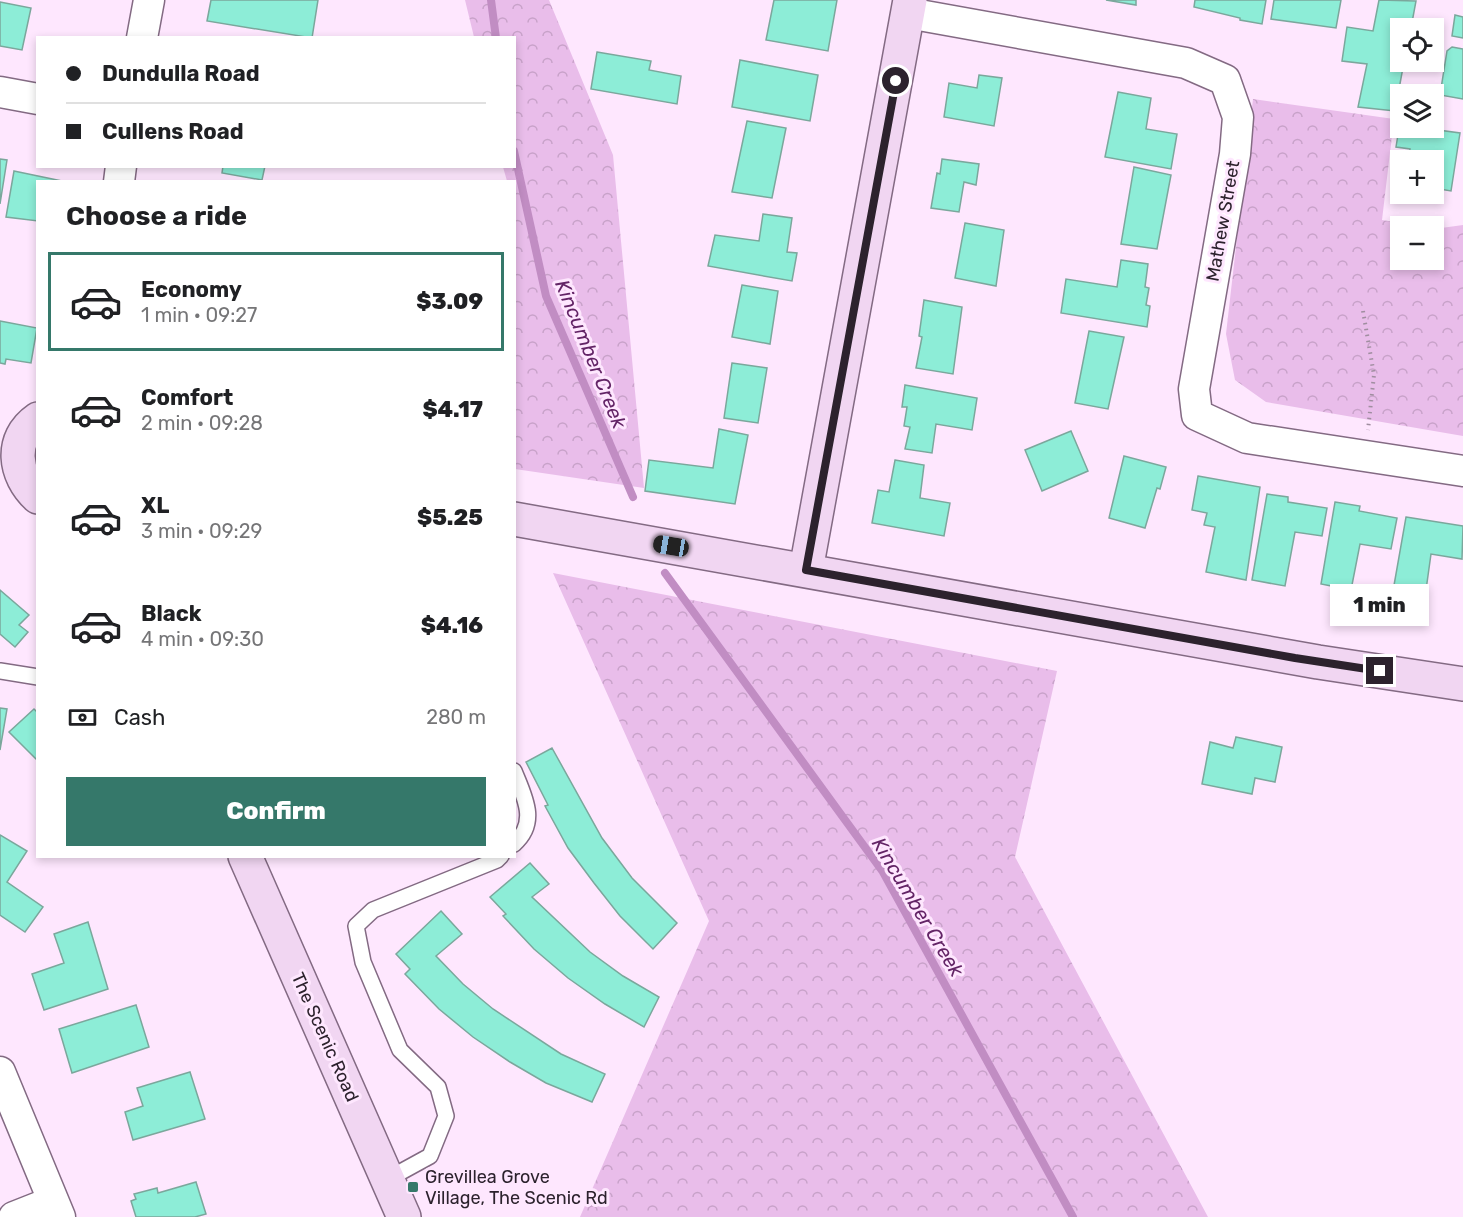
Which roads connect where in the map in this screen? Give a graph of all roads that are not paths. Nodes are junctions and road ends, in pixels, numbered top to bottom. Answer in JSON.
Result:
{"nodes":[{"id":1,"x":148,"y":0,"type":"edge"},
{"id":2,"x":909,"y":7,"type":"edge"},
{"id":3,"x":142,"y":36,"type":"edge"},
{"id":4,"x":0,"y":92,"type":"edge"},
{"id":5,"x":36,"y":99,"type":"edge"},
{"id":6,"x":23,"y":421,"type":"edge"},
{"id":7,"x":0,"y":463,"type":"edge"},
{"id":8,"x":1463,"y":471,"type":"edge"},
{"id":9,"x":33,"y":493,"type":"edge"},
{"id":10,"x":516,"y":519,"type":"edge"},
{"id":11,"x":806,"y":570,"type":"junction"},
{"id":12,"x":0,"y":671,"type":"edge"},
{"id":13,"x":36,"y":677,"type":"edge"},
{"id":14,"x":1463,"y":684,"type":"edge"},
{"id":15,"x":516,"y":776,"type":"edge"},
{"id":16,"x":516,"y":842,"type":"edge"},
{"id":17,"x":246,"y":858,"type":"edge"},
{"id":18,"x":499,"y":858,"type":"edge"},
{"id":19,"x":0,"y":1072,"type":"edge"},
{"id":20,"x":388,"y":1179,"type":"junction"},
{"id":21,"x":56,"y":1209,"type":"edge"},
{"id":22,"x":14,"y":1217,"type":"edge"},
{"id":23,"x":404,"y":1217,"type":"edge"}],
"edges":[{"from":1,"to":3,"type":"street"},
{"from":2,"to":8,"type":"street","name":"Mathew Street"},
{"from":2,"to":11,"type":"main road"},
{"from":4,"to":5,"type":"street"},
{"from":6,"to":9,"type":"main road"},
{"from":7,"to":9,"type":"main road"},
{"from":10,"to":11,"type":"main road"},
{"from":11,"to":14,"type":"main road"},
{"from":12,"to":13,"type":"lane"},
{"from":15,"to":16,"type":"lane"},
{"from":17,"to":20,"type":"main road","name":"The Scenic Road"},
{"from":18,"to":20,"type":"lane"},
{"from":19,"to":21,"type":"street"},
{"from":20,"to":23,"type":"main road","name":"The Scenic Road"},
{"from":21,"to":22,"type":"street"}]}
